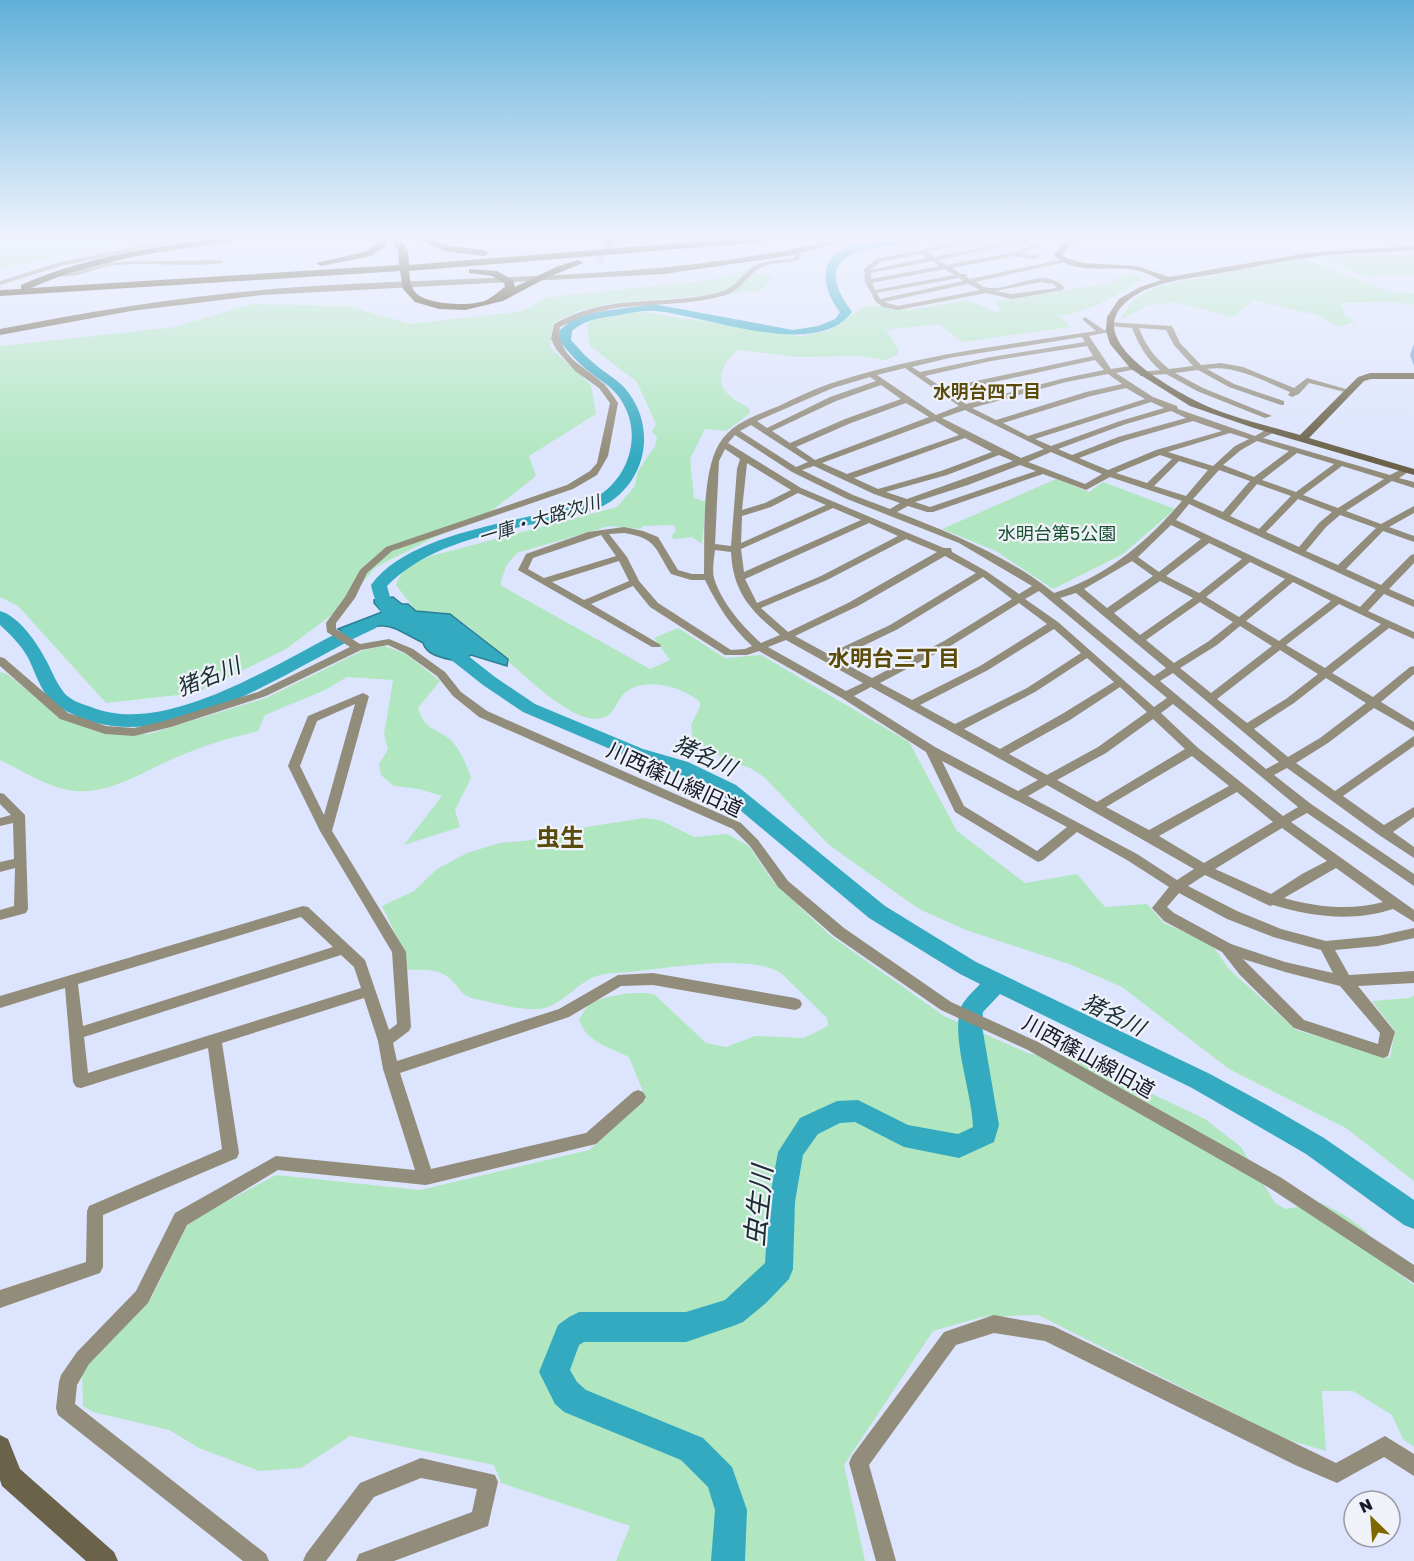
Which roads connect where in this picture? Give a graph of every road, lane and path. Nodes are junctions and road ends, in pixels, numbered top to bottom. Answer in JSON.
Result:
{"nodes":[{"id":1,"x":103,"y":312,"type":"edge"},
{"id":2,"x":588,"y":312,"type":"edge"},
{"id":3,"x":1114,"y":312,"type":"edge"},
{"id":4,"x":1085,"y":319,"type":"dead end"},
{"id":5,"x":1135,"y":326,"type":"junction"},
{"id":6,"x":1107,"y":329,"type":"junction"},
{"id":7,"x":0,"y":330,"type":"edge"},
{"id":8,"x":1084,"y":334,"type":"junction"},
{"id":9,"x":1089,"y":344,"type":"junction"},
{"id":10,"x":1097,"y":357,"type":"junction"},
{"id":11,"x":906,"y":366,"type":"junction"},
{"id":12,"x":1134,"y":367,"type":"junction"},
{"id":13,"x":1197,"y":367,"type":"junction"},
{"id":14,"x":1168,"y":370,"type":"junction"},
{"id":15,"x":1109,"y":371,"type":"junction"},
{"id":16,"x":872,"y":374,"type":"junction"},
{"id":17,"x":1143,"y":374,"type":"junction"},
{"id":18,"x":918,"y":375,"type":"junction"},
{"id":19,"x":1414,"y":376,"type":"edge"},
{"id":20,"x":882,"y":382,"type":"junction"},
{"id":21,"x":1130,"y":385,"type":"junction"},
{"id":22,"x":940,"y":391,"type":"junction"},
{"id":23,"x":1349,"y":391,"type":"junction"},
{"id":24,"x":1296,"y":392,"type":"junction"},
{"id":25,"x":1151,"y":399,"type":"junction"},
{"id":26,"x":907,"y":400,"type":"junction"},
{"id":27,"x":1281,"y":403,"type":"junction"},
{"id":28,"x":1194,"y":404,"type":"junction"},
{"id":29,"x":965,"y":406,"type":"junction"},
{"id":30,"x":1171,"y":408,"type":"junction"},
{"id":31,"x":1268,"y":416,"type":"junction"},
{"id":32,"x":1197,"y":417,"type":"junction"},
{"id":33,"x":936,"y":418,"type":"junction"},
{"id":34,"x":751,"y":421,"type":"junction"},
{"id":35,"x":996,"y":423,"type":"junction"},
{"id":36,"x":1258,"y":426,"type":"junction"},
{"id":37,"x":768,"y":430,"type":"junction"},
{"id":38,"x":1272,"y":430,"type":"junction"},
{"id":39,"x":734,"y":431,"type":"junction"},
{"id":40,"x":1230,"y":431,"type":"junction"},
{"id":41,"x":966,"y":435,"type":"junction"},
{"id":42,"x":1028,"y":439,"type":"junction"},
{"id":43,"x":1254,"y":439,"type":"junction"},
{"id":44,"x":1302,"y":439,"type":"junction"},
{"id":45,"x":723,"y":444,"type":"junction"},
{"id":46,"x":790,"y":446,"type":"junction"},
{"id":47,"x":1050,"y":449,"type":"junction"},
{"id":48,"x":1296,"y":450,"type":"junction"},
{"id":49,"x":999,"y":452,"type":"junction"},
{"id":50,"x":1159,"y":452,"type":"junction"},
{"id":51,"x":744,"y":458,"type":"junction"},
{"id":52,"x":1072,"y":458,"type":"junction"},
{"id":53,"x":1177,"y":458,"type":"junction"},
{"id":54,"x":813,"y":462,"type":"junction"},
{"id":55,"x":1021,"y":462,"type":"junction"},
{"id":56,"x":1340,"y":464,"type":"junction"},
{"id":57,"x":1215,"y":468,"type":"junction"},
{"id":58,"x":795,"y":470,"type":"junction"},
{"id":59,"x":1411,"y":471,"type":"edge"},
{"id":60,"x":1041,"y":472,"type":"junction"},
{"id":61,"x":1107,"y":473,"type":"junction"},
{"id":62,"x":845,"y":478,"type":"junction"},
{"id":63,"x":1254,"y":479,"type":"junction"},
{"id":64,"x":1390,"y":479,"type":"junction"},
{"id":65,"x":1414,"y":485,"type":"edge"},
{"id":66,"x":1149,"y":486,"type":"junction"},
{"id":67,"x":798,"y":490,"type":"junction"},
{"id":68,"x":877,"y":492,"type":"junction"},
{"id":69,"x":1296,"y":495,"type":"junction"},
{"id":70,"x":850,"y":497,"type":"junction"},
{"id":71,"x":1188,"y":500,"type":"junction"},
{"id":72,"x":904,"y":502,"type":"junction"},
{"id":73,"x":832,"y":506,"type":"junction"},
{"id":74,"x":1414,"y":509,"type":"edge"},
{"id":75,"x":1338,"y":511,"type":"junction"},
{"id":76,"x":892,"y":512,"type":"junction"},
{"id":77,"x":739,"y":514,"type":"junction"},
{"id":78,"x":1224,"y":517,"type":"junction"},
{"id":79,"x":869,"y":520,"type":"junction"},
{"id":80,"x":1170,"y":521,"type":"junction"},
{"id":81,"x":1382,"y":527,"type":"junction"},
{"id":82,"x":603,"y":532,"type":"junction"},
{"id":83,"x":1260,"y":533,"type":"junction"},
{"id":84,"x":906,"y":535,"type":"junction"},
{"id":85,"x":1209,"y":538,"type":"junction"},
{"id":86,"x":1414,"y":539,"type":"edge"},
{"id":87,"x":962,"y":541,"type":"junction"},
{"id":88,"x":709,"y":546,"type":"junction"},
{"id":89,"x":734,"y":549,"type":"junction"},
{"id":90,"x":945,"y":552,"type":"junction"},
{"id":91,"x":1300,"y":552,"type":"junction"},
{"id":92,"x":622,"y":557,"type":"junction"},
{"id":93,"x":1132,"y":557,"type":"junction"},
{"id":94,"x":1414,"y":557,"type":"edge"},
{"id":95,"x":1249,"y":558,"type":"junction"},
{"id":96,"x":1339,"y":570,"type":"junction"},
{"id":97,"x":983,"y":573,"type":"junction"},
{"id":98,"x":1160,"y":576,"type":"junction"},
{"id":99,"x":708,"y":577,"type":"junction"},
{"id":100,"x":739,"y":578,"type":"junction"},
{"id":101,"x":1292,"y":578,"type":"junction"},
{"id":102,"x":545,"y":582,"type":"junction"},
{"id":103,"x":635,"y":582,"type":"junction"},
{"id":104,"x":1039,"y":586,"type":"junction"},
{"id":105,"x":1078,"y":589,"type":"junction"},
{"id":106,"x":1382,"y":590,"type":"junction"},
{"id":107,"x":1053,"y":597,"type":"junction"},
{"id":108,"x":1199,"y":597,"type":"junction"},
{"id":109,"x":1020,"y":599,"type":"junction"},
{"id":110,"x":1338,"y":600,"type":"junction"},
{"id":111,"x":584,"y":604,"type":"junction"},
{"id":112,"x":1414,"y":604,"type":"edge"},
{"id":113,"x":755,"y":607,"type":"junction"},
{"id":114,"x":1362,"y":611,"type":"junction"},
{"id":115,"x":1107,"y":613,"type":"junction"},
{"id":116,"x":1238,"y":621,"type":"junction"},
{"id":117,"x":1054,"y":624,"type":"junction"},
{"id":118,"x":1388,"y":624,"type":"junction"},
{"id":119,"x":787,"y":636,"type":"junction"},
{"id":120,"x":1414,"y":636,"type":"edge"},
{"id":121,"x":1140,"y":640,"type":"junction"},
{"id":122,"x":356,"y":645,"type":"junction"},
{"id":123,"x":656,"y":645,"type":"dead end"},
{"id":124,"x":1279,"y":646,"type":"junction"},
{"id":125,"x":761,"y":648,"type":"junction"},
{"id":126,"x":1088,"y":653,"type":"junction"},
{"id":127,"x":829,"y":658,"type":"junction"},
{"id":128,"x":0,"y":660,"type":"edge"},
{"id":129,"x":1173,"y":668,"type":"junction"},
{"id":130,"x":1414,"y":669,"type":"edge"},
{"id":131,"x":1324,"y":674,"type":"junction"},
{"id":132,"x":1153,"y":681,"type":"junction"},
{"id":133,"x":1121,"y":682,"type":"junction"},
{"id":134,"x":872,"y":683,"type":"junction"},
{"id":135,"x":846,"y":696,"type":"junction"},
{"id":136,"x":1174,"y":698,"type":"junction"},
{"id":137,"x":1210,"y":699,"type":"junction"},
{"id":138,"x":1372,"y":702,"type":"junction"},
{"id":139,"x":910,"y":705,"type":"junction"},
{"id":140,"x":1154,"y":714,"type":"junction"},
{"id":141,"x":1414,"y":727,"type":"edge"},
{"id":142,"x":1247,"y":728,"type":"junction"},
{"id":143,"x":955,"y":729,"type":"junction"},
{"id":144,"x":1414,"y":740,"type":"edge"},
{"id":145,"x":931,"y":750,"type":"junction"},
{"id":146,"x":1193,"y":750,"type":"junction"},
{"id":147,"x":1000,"y":754,"type":"junction"},
{"id":148,"x":1289,"y":764,"type":"junction"},
{"id":149,"x":1265,"y":774,"type":"junction"},
{"id":150,"x":1048,"y":780,"type":"junction"},
{"id":151,"x":1238,"y":786,"type":"junction"},
{"id":152,"x":1018,"y":796,"type":"junction"},
{"id":153,"x":1334,"y":796,"type":"junction"},
{"id":154,"x":0,"y":797,"type":"edge"},
{"id":155,"x":1097,"y":807,"type":"junction"},
{"id":156,"x":1307,"y":807,"type":"junction"},
{"id":157,"x":1414,"y":811,"type":"edge"},
{"id":158,"x":19,"y":817,"type":"junction"},
{"id":159,"x":0,"y":822,"type":"edge"},
{"id":160,"x":1282,"y":822,"type":"junction"},
{"id":161,"x":1076,"y":825,"type":"junction"},
{"id":162,"x":326,"y":831,"type":"junction"},
{"id":163,"x":1383,"y":832,"type":"junction"},
{"id":164,"x":1149,"y":836,"type":"junction"},
{"id":165,"x":1414,"y":853,"type":"edge"},
{"id":166,"x":21,"y":862,"type":"junction"},
{"id":167,"x":1336,"y":862,"type":"junction"},
{"id":168,"x":0,"y":867,"type":"edge"},
{"id":169,"x":1203,"y":870,"type":"junction"},
{"id":170,"x":1414,"y":881,"type":"edge"},
{"id":171,"x":1177,"y":886,"type":"junction"},
{"id":172,"x":1270,"y":901,"type":"junction"},
{"id":173,"x":1394,"y":903,"type":"junction"},
{"id":174,"x":0,"y":915,"type":"edge"},
{"id":175,"x":1414,"y":917,"type":"edge"},
{"id":176,"x":1414,"y":933,"type":"edge"},
{"id":177,"x":1326,"y":946,"type":"junction"},
{"id":178,"x":1226,"y":948,"type":"junction"},
{"id":179,"x":344,"y":949,"type":"junction"},
{"id":180,"x":1414,"y":977,"type":"edge"},
{"id":181,"x":71,"y":981,"type":"junction"},
{"id":182,"x":1345,"y":981,"type":"junction"},
{"id":183,"x":368,"y":991,"type":"junction"},
{"id":184,"x":0,"y":1002,"type":"edge"},
{"id":185,"x":795,"y":1004,"type":"dead end"},
{"id":186,"x":76,"y":1034,"type":"junction"},
{"id":187,"x":214,"y":1040,"type":"junction"},
{"id":188,"x":385,"y":1041,"type":"junction"},
{"id":189,"x":391,"y":1069,"type":"junction"},
{"id":190,"x":638,"y":1097,"type":"dead end"},
{"id":191,"x":426,"y":1178,"type":"junction"},
{"id":192,"x":1414,"y":1275,"type":"edge"},
{"id":193,"x":0,"y":1299,"type":"edge"},
{"id":194,"x":0,"y":1447,"type":"edge"},
{"id":195,"x":1414,"y":1466,"type":"edge"},
{"id":196,"x":105,"y":1561,"type":"edge"},
{"id":197,"x":259,"y":1561,"type":"edge"},
{"id":198,"x":313,"y":1561,"type":"edge"},
{"id":199,"x":366,"y":1561,"type":"edge"},
{"id":200,"x":886,"y":1561,"type":"edge"}],
"edges":[{"from":1,"to":7,"type":"street"},
{"from":2,"to":122,"type":"street"},
{"from":3,"to":6,"type":"street"},
{"from":4,"to":6,"type":"street"},
{"from":5,"to":6,"type":"street"},
{"from":5,"to":13,"type":"street"},
{"from":5,"to":14,"type":"street"},
{"from":6,"to":8,"type":"street"},
{"from":6,"to":12,"type":"street"},
{"from":8,"to":9,"type":"street"},
{"from":8,"to":11,"type":"street"},
{"from":9,"to":10,"type":"street"},
{"from":9,"to":18,"type":"street"},
{"from":10,"to":15,"type":"street"},
{"from":10,"to":22,"type":"street"},
{"from":11,"to":16,"type":"street"},
{"from":11,"to":18,"type":"street"},
{"from":12,"to":15,"type":"street"},
{"from":12,"to":17,"type":"street"},
{"from":13,"to":14,"type":"street"},
{"from":13,"to":24,"type":"street"},
{"from":13,"to":27,"type":"street"},
{"from":14,"to":17,"type":"street"},
{"from":14,"to":31,"type":"street"},
{"from":15,"to":21,"type":"street"},
{"from":15,"to":29,"type":"street"},
{"from":16,"to":20,"type":"street"},
{"from":16,"to":34,"type":"street"},
{"from":17,"to":28,"type":"street"},
{"from":18,"to":22,"type":"street"},
{"from":19,"to":23,"type":"street"},
{"from":20,"to":26,"type":"street"},
{"from":20,"to":37,"type":"street"},
{"from":21,"to":25,"type":"street"},
{"from":21,"to":35,"type":"street"},
{"from":22,"to":29,"type":"street"},
{"from":23,"to":24,"type":"street"},
{"from":23,"to":44,"type":"street"},
{"from":24,"to":27,"type":"street"},
{"from":25,"to":30,"type":"street"},
{"from":25,"to":42,"type":"street"},
{"from":26,"to":33,"type":"street"},
{"from":26,"to":46,"type":"street"},
{"from":27,"to":31,"type":"street"},
{"from":28,"to":30,"type":"street"},
{"from":28,"to":36,"type":"street"},
{"from":29,"to":33,"type":"street"},
{"from":29,"to":35,"type":"street"},
{"from":30,"to":32,"type":"street"},
{"from":30,"to":47,"type":"street"},
{"from":31,"to":36,"type":"street"},
{"from":32,"to":40,"type":"street"},
{"from":32,"to":52,"type":"street"},
{"from":33,"to":41,"type":"street"},
{"from":33,"to":54,"type":"street"},
{"from":34,"to":37,"type":"street"},
{"from":34,"to":39,"type":"street"},
{"from":35,"to":42,"type":"street"},
{"from":36,"to":38,"type":"street"},
{"from":37,"to":46,"type":"street"},
{"from":38,"to":43,"type":"street"},
{"from":38,"to":44,"type":"street"},
{"from":39,"to":45,"type":"street"},
{"from":39,"to":58,"type":"street"},
{"from":40,"to":43,"type":"street"},
{"from":40,"to":50,"type":"street"},
{"from":41,"to":49,"type":"street"},
{"from":41,"to":62,"type":"street"},
{"from":42,"to":47,"type":"street"},
{"from":43,"to":48,"type":"street"},
{"from":43,"to":57,"type":"street"},
{"from":44,"to":59,"type":"street"},
{"from":45,"to":51,"type":"street"},
{"from":45,"to":88,"type":"street"},
{"from":46,"to":54,"type":"street"},
{"from":47,"to":52,"type":"street"},
{"from":47,"to":55,"type":"street"},
{"from":48,"to":56,"type":"street"},
{"from":48,"to":63,"type":"street"},
{"from":49,"to":55,"type":"street"},
{"from":49,"to":68,"type":"street"},
{"from":50,"to":53,"type":"street"},
{"from":50,"to":61,"type":"street"},
{"from":51,"to":67,"type":"street"},
{"from":51,"to":77,"type":"street"},
{"from":52,"to":61,"type":"street"},
{"from":53,"to":57,"type":"street"},
{"from":53,"to":66,"type":"street"},
{"from":54,"to":58,"type":"street"},
{"from":54,"to":62,"type":"street"},
{"from":55,"to":60,"type":"street"},
{"from":55,"to":72,"type":"street"},
{"from":56,"to":64,"type":"street"},
{"from":56,"to":69,"type":"street"},
{"from":57,"to":63,"type":"street"},
{"from":57,"to":71,"type":"street"},
{"from":58,"to":70,"type":"street"},
{"from":59,"to":64,"type":"street"},
{"from":60,"to":61,"type":"street"},
{"from":60,"to":72,"type":"street"},
{"from":61,"to":66,"type":"street"},
{"from":62,"to":68,"type":"street"},
{"from":63,"to":69,"type":"street"},
{"from":63,"to":78,"type":"street"},
{"from":64,"to":65,"type":"street"},
{"from":64,"to":75,"type":"street"},
{"from":66,"to":71,"type":"street"},
{"from":67,"to":73,"type":"street"},
{"from":67,"to":77,"type":"street"},
{"from":68,"to":72,"type":"street"},
{"from":69,"to":75,"type":"street"},
{"from":69,"to":83,"type":"street"},
{"from":70,"to":73,"type":"street"},
{"from":70,"to":76,"type":"street"},
{"from":71,"to":78,"type":"street"},
{"from":71,"to":80,"type":"street"},
{"from":72,"to":76,"type":"street"},
{"from":73,"to":79,"type":"street"},
{"from":73,"to":89,"type":"street"},
{"from":74,"to":81,"type":"street"},
{"from":75,"to":81,"type":"street"},
{"from":75,"to":91,"type":"street"},
{"from":76,"to":87,"type":"street"},
{"from":77,"to":89,"type":"street"},
{"from":78,"to":83,"type":"street"},
{"from":79,"to":84,"type":"street"},
{"from":79,"to":100,"type":"street"},
{"from":80,"to":85,"type":"street"},
{"from":80,"to":93,"type":"street"},
{"from":81,"to":86,"type":"street"},
{"from":81,"to":96,"type":"street"},
{"from":82,"to":92,"type":"street"},
{"from":82,"to":99,"type":"street"},
{"from":82,"to":102,"type":"street"},
{"from":83,"to":91,"type":"street"},
{"from":84,"to":90,"type":"street"},
{"from":84,"to":113,"type":"street"},
{"from":85,"to":95,"type":"street"},
{"from":85,"to":98,"type":"street"},
{"from":87,"to":90,"type":"street"},
{"from":87,"to":104,"type":"street"},
{"from":88,"to":89,"type":"street"},
{"from":88,"to":99,"type":"street"},
{"from":89,"to":100,"type":"street"},
{"from":90,"to":97,"type":"street"},
{"from":90,"to":119,"type":"street"},
{"from":91,"to":96,"type":"street"},
{"from":92,"to":102,"type":"street"},
{"from":92,"to":103,"type":"street"},
{"from":93,"to":98,"type":"street"},
{"from":93,"to":105,"type":"street"},
{"from":94,"to":106,"type":"street"},
{"from":95,"to":101,"type":"street"},
{"from":95,"to":108,"type":"street"},
{"from":96,"to":106,"type":"street"},
{"from":97,"to":109,"type":"street"},
{"from":97,"to":127,"type":"street"},
{"from":98,"to":108,"type":"street"},
{"from":98,"to":115,"type":"street"},
{"from":99,"to":125,"type":"street"},
{"from":100,"to":113,"type":"street"},
{"from":101,"to":110,"type":"street"},
{"from":101,"to":116,"type":"street"},
{"from":102,"to":111,"type":"street"},
{"from":103,"to":111,"type":"street"},
{"from":103,"to":125,"type":"street"},
{"from":104,"to":107,"type":"street"},
{"from":104,"to":109,"type":"street"},
{"from":105,"to":107,"type":"street"},
{"from":105,"to":115,"type":"street"},
{"from":106,"to":112,"type":"street"},
{"from":106,"to":114,"type":"street"},
{"from":107,"to":132,"type":"street"},
{"from":108,"to":116,"type":"street"},
{"from":108,"to":121,"type":"street"},
{"from":109,"to":117,"type":"street"},
{"from":109,"to":134,"type":"street"},
{"from":110,"to":114,"type":"street"},
{"from":110,"to":124,"type":"street"},
{"from":111,"to":123,"type":"street"},
{"from":113,"to":119,"type":"street"},
{"from":114,"to":118,"type":"street"},
{"from":115,"to":121,"type":"street"},
{"from":116,"to":124,"type":"street"},
{"from":116,"to":129,"type":"street"},
{"from":117,"to":126,"type":"street"},
{"from":117,"to":139,"type":"street"},
{"from":118,"to":120,"type":"street"},
{"from":118,"to":131,"type":"street"},
{"from":119,"to":125,"type":"street"},
{"from":119,"to":127,"type":"street"},
{"from":121,"to":129,"type":"street"},
{"from":122,"to":128,"type":"street","name":"川西篠山線旧道"},
{"from":122,"to":192,"type":"street","name":"川西篠山線旧道"},
{"from":124,"to":131,"type":"street"},
{"from":124,"to":137,"type":"street"},
{"from":125,"to":135,"type":"street"},
{"from":126,"to":133,"type":"street"},
{"from":126,"to":143,"type":"street"},
{"from":127,"to":134,"type":"street"},
{"from":129,"to":132,"type":"street"},
{"from":129,"to":137,"type":"street"},
{"from":130,"to":138,"type":"street"},
{"from":131,"to":138,"type":"street"},
{"from":131,"to":142,"type":"street"},
{"from":132,"to":136,"type":"street"},
{"from":133,"to":140,"type":"street"},
{"from":133,"to":147,"type":"street"},
{"from":134,"to":135,"type":"street"},
{"from":134,"to":139,"type":"street"},
{"from":135,"to":145,"type":"street"},
{"from":136,"to":140,"type":"street"},
{"from":136,"to":149,"type":"street"},
{"from":137,"to":142,"type":"street"},
{"from":138,"to":141,"type":"street"},
{"from":138,"to":148,"type":"street"},
{"from":139,"to":143,"type":"street"},
{"from":140,"to":146,"type":"street"},
{"from":140,"to":150,"type":"street"},
{"from":142,"to":148,"type":"street"},
{"from":143,"to":147,"type":"street"},
{"from":144,"to":153,"type":"street"},
{"from":145,"to":152,"type":"street"},
{"from":145,"to":161,"type":"street"},
{"from":146,"to":151,"type":"street"},
{"from":146,"to":155,"type":"street"},
{"from":147,"to":150,"type":"street"},
{"from":148,"to":149,"type":"street"},
{"from":148,"to":153,"type":"street"},
{"from":149,"to":156,"type":"street"},
{"from":150,"to":152,"type":"street"},
{"from":150,"to":155,"type":"street"},
{"from":151,"to":160,"type":"street"},
{"from":151,"to":164,"type":"street"},
{"from":152,"to":161,"type":"street"},
{"from":153,"to":163,"type":"street"},
{"from":154,"to":158,"type":"street"},
{"from":155,"to":164,"type":"street"},
{"from":156,"to":160,"type":"street"},
{"from":156,"to":170,"type":"street"},
{"from":157,"to":163,"type":"street"},
{"from":158,"to":159,"type":"street"},
{"from":158,"to":166,"type":"street"},
{"from":160,"to":167,"type":"street"},
{"from":160,"to":169,"type":"street"},
{"from":161,"to":171,"type":"street"},
{"from":162,"to":162,"type":"street"},
{"from":162,"to":188,"type":"street"},
{"from":163,"to":165,"type":"street"},
{"from":164,"to":169,"type":"street"},
{"from":166,"to":168,"type":"street"},
{"from":166,"to":174,"type":"street"},
{"from":167,"to":172,"type":"street"},
{"from":167,"to":173,"type":"street"},
{"from":169,"to":171,"type":"street"},
{"from":169,"to":172,"type":"street"},
{"from":171,"to":177,"type":"street"},
{"from":171,"to":178,"type":"street"},
{"from":172,"to":173,"type":"street"},
{"from":173,"to":175,"type":"street"},
{"from":176,"to":177,"type":"street"},
{"from":177,"to":182,"type":"street"},
{"from":178,"to":182,"type":"street"},
{"from":178,"to":182,"type":"street"},
{"from":179,"to":181,"type":"street"},
{"from":179,"to":183,"type":"street"},
{"from":179,"to":186,"type":"street"},
{"from":180,"to":182,"type":"street"},
{"from":181,"to":184,"type":"street"},
{"from":181,"to":186,"type":"street"},
{"from":183,"to":187,"type":"street"},
{"from":183,"to":188,"type":"street"},
{"from":185,"to":189,"type":"street"},
{"from":186,"to":187,"type":"street"},
{"from":187,"to":193,"type":"street"},
{"from":188,"to":189,"type":"street"},
{"from":189,"to":191,"type":"street"},
{"from":190,"to":191,"type":"street"},
{"from":191,"to":197,"type":"street"},
{"from":194,"to":196,"type":"street"},
{"from":195,"to":200,"type":"street"},
{"from":198,"to":199,"type":"street"}]}
